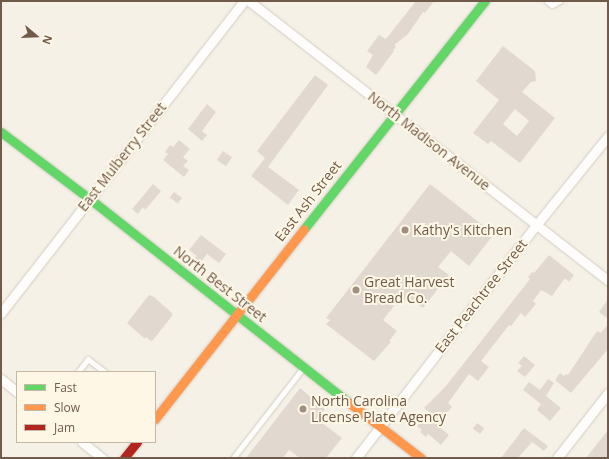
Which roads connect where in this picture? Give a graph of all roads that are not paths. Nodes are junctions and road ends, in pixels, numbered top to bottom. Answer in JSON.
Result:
{"nodes":[{"id":1,"x":244,"y":1,"type":"edge"},
{"id":2,"x":250,"y":1,"type":"edge"},
{"id":3,"x":485,"y":1,"type":"edge"},
{"id":4,"x":547,"y":1,"type":"edge"},
{"id":5,"x":560,"y":1,"type":"edge"},
{"id":6,"x":394,"y":114,"type":"junction"},
{"id":7,"x":1,"y":132,"type":"edge"},
{"id":8,"x":608,"y":136,"type":"edge"},
{"id":9,"x":90,"y":199,"type":"junction"},
{"id":10,"x":537,"y":224,"type":"junction"},
{"id":11,"x":608,"y":280,"type":"edge"},
{"id":12,"x":1,"y":314,"type":"edge"},
{"id":13,"x":237,"y":316,"type":"junction"},
{"id":14,"x":304,"y":367,"type":"junction"},
{"id":15,"x":79,"y":371,"type":"edge"},
{"id":16,"x":104,"y":371,"type":"edge"},
{"id":17,"x":1,"y":379,"type":"edge"},
{"id":18,"x":16,"y":391,"type":"edge"},
{"id":19,"x":608,"y":393,"type":"edge"},
{"id":20,"x":157,"y":413,"type":"edge"},
{"id":21,"x":381,"y":426,"type":"junction"},
{"id":22,"x":83,"y":443,"type":"edge"},
{"id":23,"x":136,"y":443,"type":"edge"},
{"id":24,"x":102,"y":458,"type":"edge"},
{"id":25,"x":124,"y":458,"type":"edge"},
{"id":26,"x":233,"y":458,"type":"edge"},
{"id":27,"x":356,"y":458,"type":"edge"},
{"id":28,"x":421,"y":458,"type":"edge"},
{"id":29,"x":557,"y":458,"type":"edge"}],
"edges":[{"from":1,"to":9,"type":"street","name":"East Mulberry Street"},
{"from":2,"to":6,"type":"street","name":"North Madison Avenue"},
{"from":3,"to":6,"type":"main road","name":"East Ash Street"},
{"from":4,"to":5,"type":"lane"},
{"from":6,"to":10,"type":"street","name":"North Madison Avenue"},
{"from":6,"to":13,"type":"main road","name":"East Ash Street"},
{"from":7,"to":9,"type":"main road","name":"North Best Street"},
{"from":8,"to":10,"type":"street","name":"East Peachtree Street"},
{"from":9,"to":12,"type":"street","name":"East Mulberry Street"},
{"from":9,"to":13,"type":"main road","name":"North Best Street"},
{"from":10,"to":11,"type":"street","name":"North Madison Avenue"},
{"from":10,"to":21,"type":"street","name":"East Peachtree Street"},
{"from":13,"to":14,"type":"main road","name":"North Best Street"},
{"from":13,"to":20,"type":"main road","name":"East Ash Street"},
{"from":14,"to":21,"type":"main road","name":"North Best Street"},
{"from":14,"to":26,"type":"lane"},
{"from":15,"to":16,"type":"lane"},
{"from":17,"to":18,"type":"street"},
{"from":19,"to":29,"type":"street"},
{"from":21,"to":27,"type":"street","name":"East Peachtree Street"},
{"from":21,"to":28,"type":"main road","name":"North Best Street"},
{"from":22,"to":24,"type":"street"},
{"from":23,"to":25,"type":"main road"}]}
